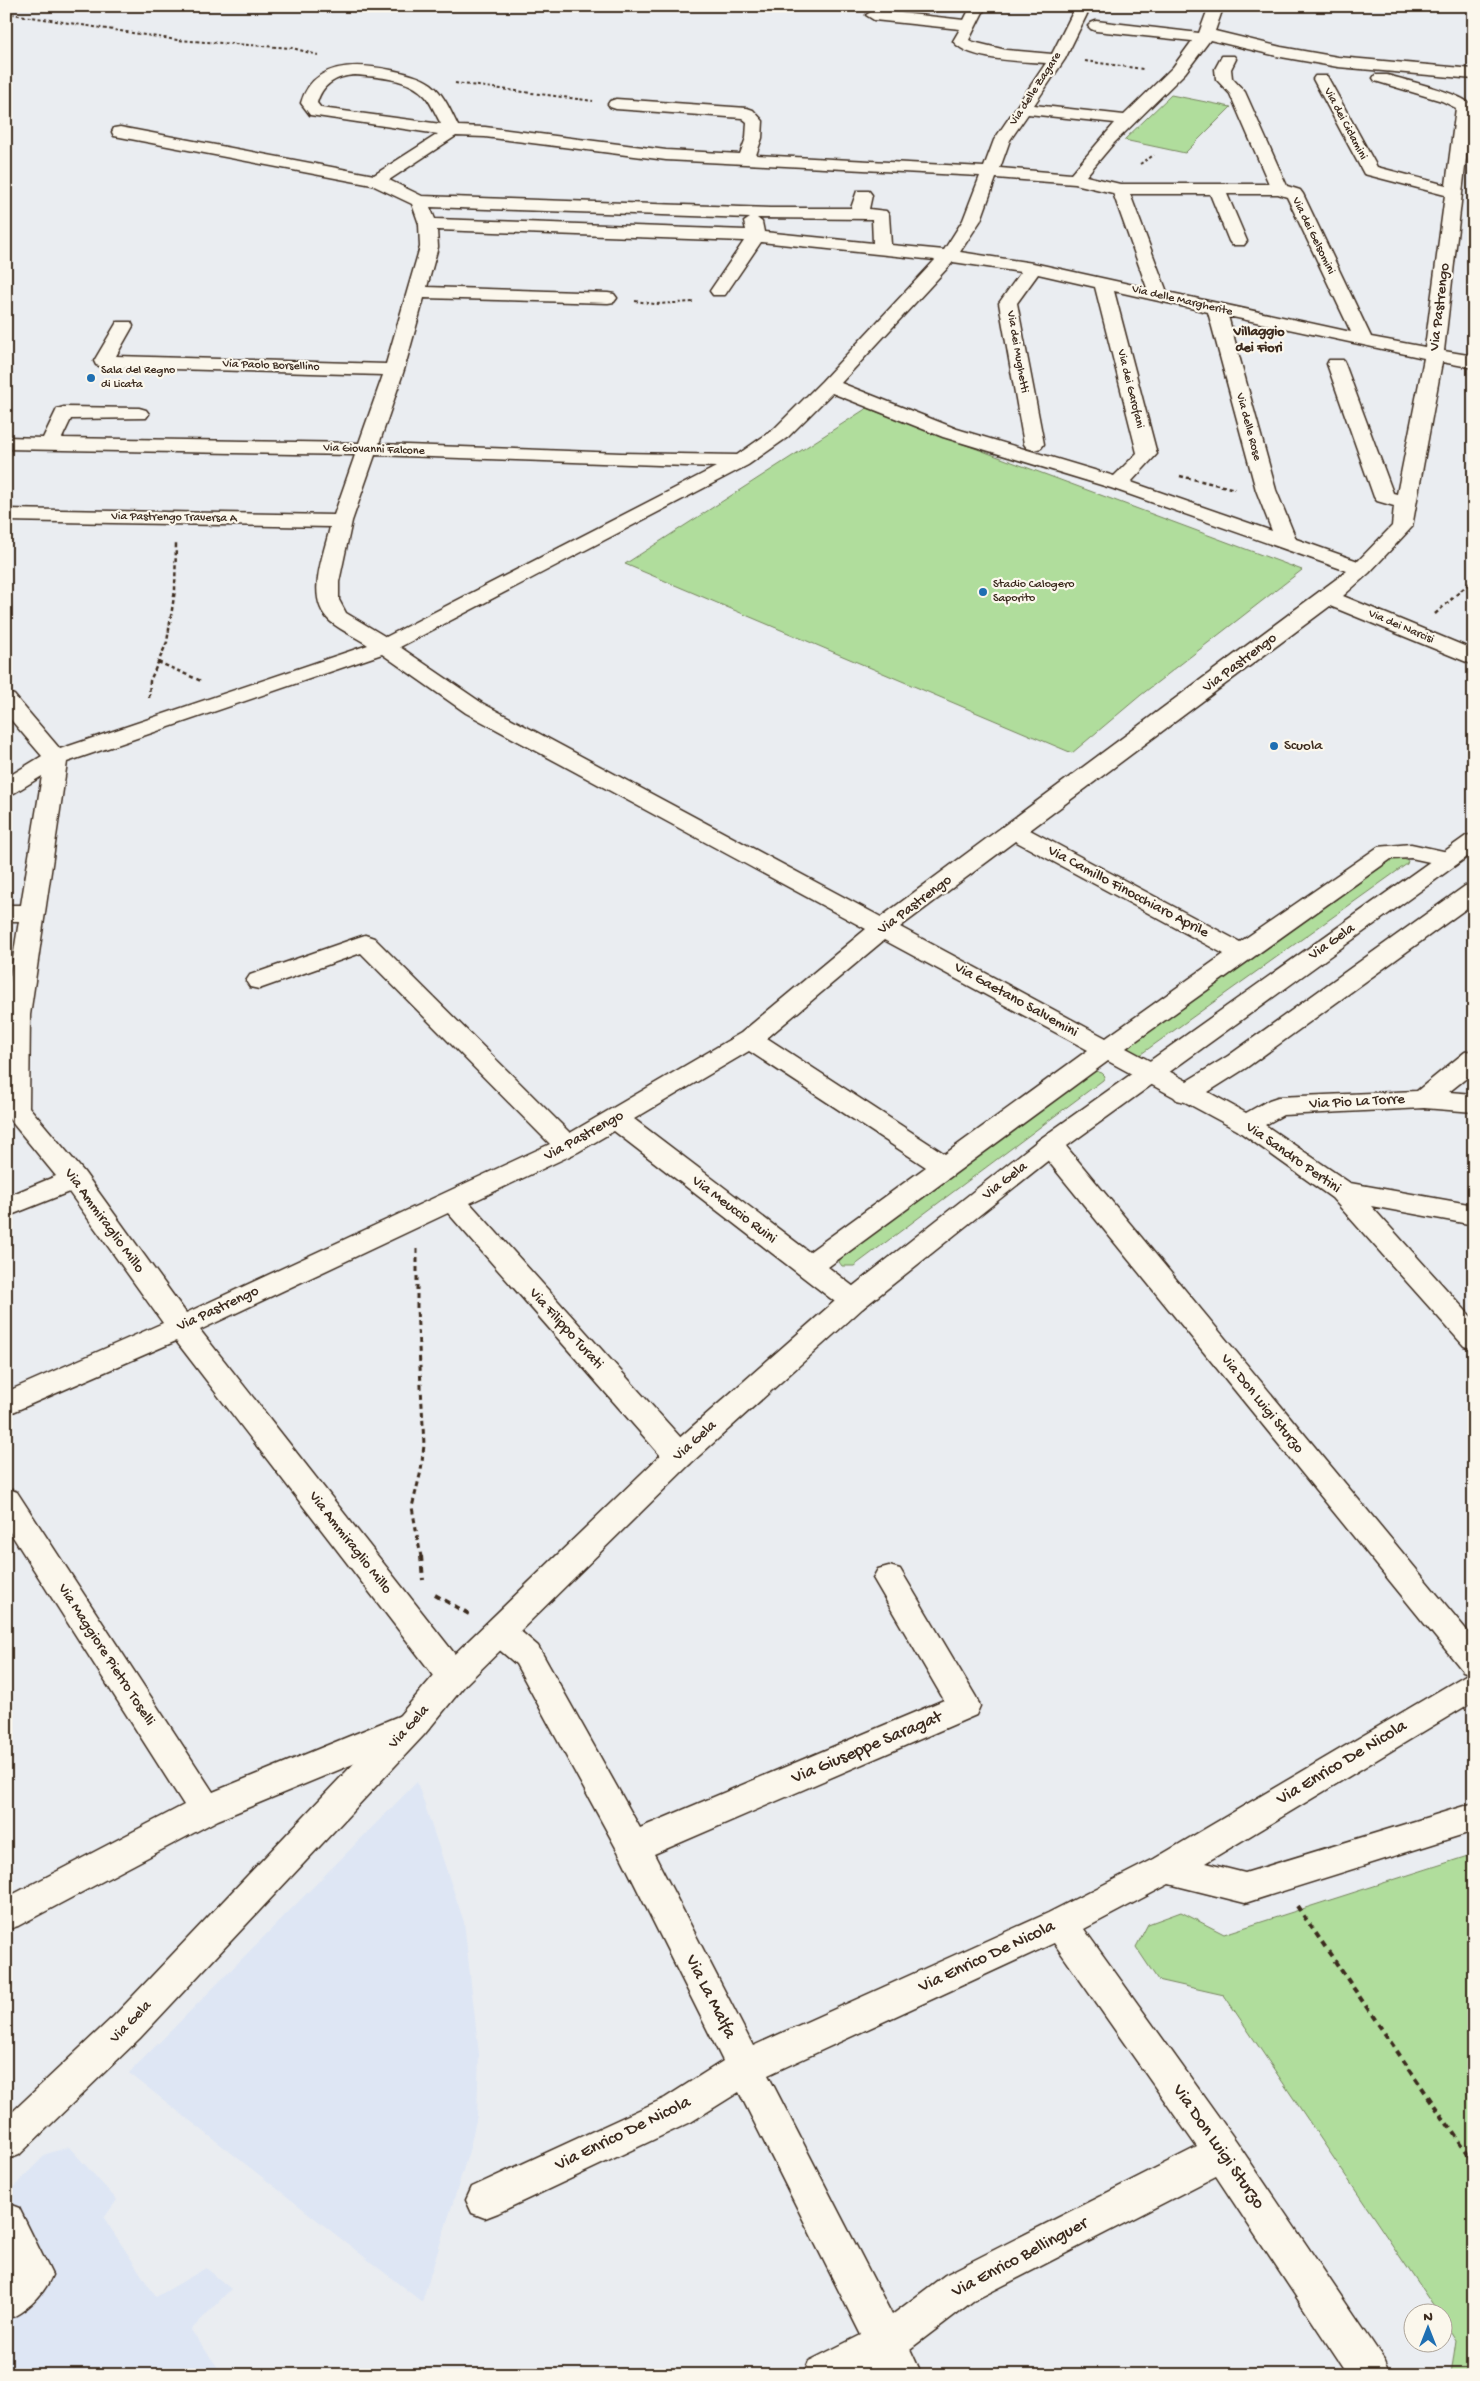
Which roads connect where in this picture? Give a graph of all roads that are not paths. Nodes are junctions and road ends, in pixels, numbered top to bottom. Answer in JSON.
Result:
{"nodes":[{"id":1,"x":979,"y":6,"type":"edge"},
{"id":2,"x":1084,"y":6,"type":"edge"},
{"id":3,"x":1215,"y":8,"type":"dead end"},
{"id":4,"x":874,"y":15,"type":"dead end"},
{"id":5,"x":969,"y":25,"type":"junction"},
{"id":6,"x":1096,"y":26,"type":"dead end"},
{"id":7,"x":1204,"y":36,"type":"junction"},
{"id":8,"x":1057,"y":59,"type":"junction"},
{"id":9,"x":1228,"y":59,"type":"dead end"},
{"id":10,"x":1338,"y":62,"type":"junction"},
{"id":11,"x":1179,"y":70,"type":"junction"},
{"id":12,"x":1474,"y":74,"type":"edge"},
{"id":13,"x":1224,"y":79,"type":"junction"},
{"id":14,"x":1321,"y":79,"type":"dead end"},
{"id":15,"x":1469,"y":101,"type":"edge"},
{"id":16,"x":616,"y":104,"type":"road end"},
{"id":17,"x":1023,"y":109,"type":"junction"},
{"id":18,"x":1129,"y":120,"type":"junction"},
{"id":19,"x":453,"y":131,"type":"junction"},
{"id":20,"x":120,"y":132,"type":"dead end"},
{"id":21,"x":746,"y":159,"type":"junction"},
{"id":22,"x":926,"y":168,"type":"junction"},
{"id":23,"x":991,"y":172,"type":"junction"},
{"id":24,"x":1075,"y":179,"type":"junction"},
{"id":25,"x":377,"y":181,"type":"junction"},
{"id":26,"x":915,"y":188,"type":"dead end"},
{"id":27,"x":1120,"y":189,"type":"junction"},
{"id":28,"x":1280,"y":189,"type":"junction"},
{"id":29,"x":1217,"y":190,"type":"junction"},
{"id":30,"x":1454,"y":192,"type":"junction"},
{"id":31,"x":862,"y":194,"type":"dead end"},
{"id":32,"x":418,"y":201,"type":"junction"},
{"id":33,"x":740,"y":212,"type":"junction"},
{"id":34,"x":859,"y":213,"type":"junction"},
{"id":35,"x":428,"y":224,"type":"junction"},
{"id":36,"x":756,"y":236,"type":"junction"},
{"id":37,"x":1238,"y":241,"type":"dead end"},
{"id":38,"x":882,"y":250,"type":"junction"},
{"id":39,"x":949,"y":256,"type":"junction"},
{"id":40,"x":1033,"y":268,"type":"junction"},
{"id":41,"x":1103,"y":283,"type":"junction"},
{"id":42,"x":719,"y":291,"type":"road end"},
{"id":43,"x":416,"y":292,"type":"junction"},
{"id":44,"x":1159,"y":296,"type":"junction"},
{"id":45,"x":608,"y":298,"type":"road end"},
{"id":46,"x":1216,"y":308,"type":"junction"},
{"id":47,"x":124,"y":326,"type":"dead end"},
{"id":48,"x":1364,"y":341,"type":"junction"},
{"id":49,"x":1434,"y":354,"type":"junction"},
{"id":50,"x":1474,"y":362,"type":"edge"},
{"id":51,"x":1336,"y":364,"type":"dead end"},
{"id":52,"x":394,"y":370,"type":"junction"},
{"id":53,"x":829,"y":385,"type":"junction"},
{"id":54,"x":139,"y":414,"type":"dead end"},
{"id":55,"x":6,"y":443,"type":"edge"},
{"id":56,"x":50,"y":444,"type":"junction"},
{"id":57,"x":1034,"y":444,"type":"dead end"},
{"id":58,"x":368,"y":449,"type":"junction"},
{"id":59,"x":741,"y":461,"type":"junction"},
{"id":60,"x":1118,"y":484,"type":"junction"},
{"id":61,"x":1405,"y":503,"type":"junction"},
{"id":62,"x":6,"y":515,"type":"edge"},
{"id":63,"x":342,"y":521,"type":"junction"},
{"id":64,"x":1287,"y":543,"type":"junction"},
{"id":65,"x":1362,"y":569,"type":"junction"},
{"id":66,"x":1328,"y":597,"type":"junction"},
{"id":67,"x":385,"y":646,"type":"junction"},
{"id":68,"x":1474,"y":658,"type":"edge"},
{"id":69,"x":6,"y":700,"type":"edge"},
{"id":70,"x":56,"y":758,"type":"junction"},
{"id":71,"x":6,"y":788,"type":"edge"},
{"id":72,"x":1014,"y":831,"type":"junction"},
{"id":73,"x":1474,"y":841,"type":"edge"},
{"id":74,"x":1448,"y":859,"type":"junction"},
{"id":75,"x":1474,"y":891,"type":"edge"},
{"id":76,"x":19,"y":913,"type":"edge"},
{"id":77,"x":883,"y":928,"type":"junction"},
{"id":78,"x":1243,"y":954,"type":"junction"},
{"id":79,"x":258,"y":981,"type":"dead end"},
{"id":80,"x":750,"y":1039,"type":"junction"},
{"id":81,"x":1106,"y":1050,"type":"junction"},
{"id":82,"x":1474,"y":1058,"type":"edge"},
{"id":83,"x":1149,"y":1073,"type":"junction"},
{"id":84,"x":1186,"y":1094,"type":"junction"},
{"id":85,"x":1424,"y":1099,"type":"junction"},
{"id":86,"x":1474,"y":1103,"type":"edge"},
{"id":87,"x":11,"y":1110,"type":"edge"},
{"id":88,"x":616,"y":1119,"type":"junction"},
{"id":89,"x":1246,"y":1124,"type":"junction"},
{"id":90,"x":1050,"y":1145,"type":"junction"},
{"id":91,"x":568,"y":1146,"type":"junction"},
{"id":92,"x":945,"y":1167,"type":"junction"},
{"id":93,"x":74,"y":1179,"type":"junction"},
{"id":94,"x":1342,"y":1191,"type":"junction"},
{"id":95,"x":453,"y":1202,"type":"junction"},
{"id":96,"x":6,"y":1208,"type":"edge"},
{"id":97,"x":1474,"y":1216,"type":"edge"},
{"id":98,"x":808,"y":1267,"type":"junction"},
{"id":99,"x":853,"y":1300,"type":"junction"},
{"id":100,"x":181,"y":1327,"type":"junction"},
{"id":101,"x":1474,"y":1339,"type":"edge"},
{"id":102,"x":6,"y":1404,"type":"edge"},
{"id":103,"x":679,"y":1456,"type":"junction"},
{"id":104,"x":6,"y":1500,"type":"edge"},
{"id":105,"x":889,"y":1578,"type":"dead end"},
{"id":106,"x":500,"y":1632,"type":"junction"},
{"id":107,"x":1474,"y":1662,"type":"edge"},
{"id":108,"x":453,"y":1676,"type":"junction"},
{"id":109,"x":1474,"y":1685,"type":"edge"},
{"id":110,"x":412,"y":1725,"type":"junction"},
{"id":111,"x":206,"y":1810,"type":"junction"},
{"id":112,"x":1474,"y":1817,"type":"edge"},
{"id":113,"x":633,"y":1847,"type":"junction"},
{"id":114,"x":1166,"y":1869,"type":"junction"},
{"id":115,"x":6,"y":1915,"type":"edge"},
{"id":116,"x":1060,"y":1924,"type":"junction"},
{"id":117,"x":746,"y":2067,"type":"junction"},
{"id":118,"x":6,"y":2143,"type":"edge"},
{"id":119,"x":1223,"y":2153,"type":"junction"},
{"id":120,"x":485,"y":2200,"type":"dead end"},
{"id":121,"x":6,"y":2221,"type":"edge"},
{"id":122,"x":6,"y":2301,"type":"edge"},
{"id":123,"x":894,"y":2359,"type":"edge"},
{"id":124,"x":823,"y":2375,"type":"edge"},
{"id":125,"x":1371,"y":2375,"type":"edge"}],
"edges":[{"from":1,"to":5,"type":"street"},
{"from":2,"to":8,"type":"street","name":"Via delle Zagare"},
{"from":3,"to":7,"type":"street"},
{"from":4,"to":5,"type":"street"},
{"from":5,"to":8,"type":"street"},
{"from":6,"to":7,"type":"street"},
{"from":7,"to":10,"type":"street"},
{"from":7,"to":11,"type":"street"},
{"from":8,"to":17,"type":"street","name":"Via delle Zagare"},
{"from":9,"to":13,"type":"street"},
{"from":10,"to":12,"type":"street"},
{"from":10,"to":15,"type":"street"},
{"from":11,"to":13,"type":"street"},
{"from":11,"to":18,"type":"street"},
{"from":13,"to":28,"type":"street","name":"Via dei Gelsomini"},
{"from":14,"to":30,"type":"street","name":"Via dei Ciclamini"},
{"from":15,"to":30,"type":"street","name":"Via Pastrengo"},
{"from":16,"to":21,"type":"street"},
{"from":17,"to":18,"type":"street"},
{"from":17,"to":23,"type":"street","name":"Via delle Zagare"},
{"from":18,"to":24,"type":"street"},
{"from":19,"to":19,"type":"street"},
{"from":19,"to":21,"type":"street"},
{"from":19,"to":25,"type":"street"},
{"from":20,"to":25,"type":"street"},
{"from":21,"to":22,"type":"street"},
{"from":22,"to":23,"type":"street"},
{"from":22,"to":26,"type":"street"},
{"from":23,"to":24,"type":"street"},
{"from":23,"to":39,"type":"street","name":"Via delle Zagare"},
{"from":24,"to":27,"type":"street"},
{"from":25,"to":32,"type":"street"},
{"from":27,"to":29,"type":"street"},
{"from":27,"to":44,"type":"street"},
{"from":28,"to":29,"type":"street"},
{"from":28,"to":48,"type":"street","name":"Via dei Gelsomini"},
{"from":29,"to":37,"type":"street"},
{"from":30,"to":49,"type":"street","name":"Via Pastrengo"},
{"from":31,"to":34,"type":"street"},
{"from":32,"to":33,"type":"street"},
{"from":32,"to":35,"type":"street"},
{"from":33,"to":34,"type":"street"},
{"from":33,"to":36,"type":"street"},
{"from":34,"to":38,"type":"street"},
{"from":35,"to":36,"type":"street","name":"Via delle Margherite"},
{"from":35,"to":43,"type":"street","name":"Via Gaetano Salvemini"},
{"from":36,"to":38,"type":"street","name":"Via delle Margherite"},
{"from":36,"to":42,"type":"street"},
{"from":38,"to":39,"type":"street","name":"Via delle Margherite"},
{"from":39,"to":40,"type":"street","name":"Via delle Margherite"},
{"from":39,"to":53,"type":"street","name":"Via delle Zagare"},
{"from":40,"to":41,"type":"street","name":"Via delle Margherite"},
{"from":40,"to":57,"type":"street","name":"Via dei Mughetti"},
{"from":41,"to":44,"type":"street","name":"Via delle Margherite"},
{"from":41,"to":60,"type":"street","name":"Via dei Garofani"},
{"from":43,"to":45,"type":"street"},
{"from":43,"to":52,"type":"street","name":"Via Gaetano Salvemini"},
{"from":44,"to":46,"type":"street","name":"Via delle Margherite"},
{"from":46,"to":48,"type":"street","name":"Via delle Margherite"},
{"from":46,"to":64,"type":"street","name":"Via delle Rose"},
{"from":47,"to":52,"type":"street","name":"Via Paolo Borsellino"},
{"from":48,"to":49,"type":"street","name":"Via delle Margherite"},
{"from":49,"to":50,"type":"street","name":"Via delle Margherite"},
{"from":49,"to":61,"type":"street","name":"Via Pastrengo"},
{"from":51,"to":61,"type":"street"},
{"from":52,"to":58,"type":"street","name":"Via Gaetano Salvemini"},
{"from":53,"to":59,"type":"street","name":"Via delle Zagare"},
{"from":53,"to":60,"type":"street"},
{"from":54,"to":56,"type":"street"},
{"from":55,"to":56,"type":"street","name":"Via Giovanni Falcone"},
{"from":56,"to":58,"type":"street","name":"Via Giovanni Falcone"},
{"from":58,"to":59,"type":"street","name":"Via Giovanni Falcone"},
{"from":58,"to":63,"type":"street","name":"Via Gaetano Salvemini"},
{"from":59,"to":67,"type":"street","name":"Via delle Zagare"},
{"from":60,"to":64,"type":"street"},
{"from":61,"to":65,"type":"street","name":"Via Pastrengo"},
{"from":62,"to":63,"type":"street","name":"Via Pastrengo Traversa A"},
{"from":63,"to":67,"type":"street","name":"Via Gaetano Salvemini"},
{"from":64,"to":65,"type":"street"},
{"from":65,"to":66,"type":"street","name":"Via Pastrengo"},
{"from":66,"to":68,"type":"street","name":"Via dei Narcisi"},
{"from":66,"to":72,"type":"street","name":"Via Pastrengo"},
{"from":67,"to":70,"type":"street","name":"Via delle Zagare"},
{"from":67,"to":77,"type":"street","name":"Via Gaetano Salvemini"},
{"from":69,"to":70,"type":"street"},
{"from":70,"to":71,"type":"street","name":"Via delle Zagare"},
{"from":70,"to":76,"type":"street","name":"Via Ammiraglio Millo"},
{"from":72,"to":77,"type":"street","name":"Via Pastrengo"},
{"from":72,"to":78,"type":"street","name":"Via Camillo Finocchiaro Aprile"},
{"from":73,"to":74,"type":"street","name":"Via Gela"},
{"from":74,"to":78,"type":"street"},
{"from":74,"to":83,"type":"street","name":"Via Gela"},
{"from":75,"to":84,"type":"street"},
{"from":76,"to":87,"type":"street","name":"Via Ammiraglio Millo"},
{"from":77,"to":80,"type":"street","name":"Via Pastrengo"},
{"from":77,"to":81,"type":"street","name":"Via Gaetano Salvemini"},
{"from":78,"to":81,"type":"street"},
{"from":79,"to":91,"type":"street"},
{"from":80,"to":88,"type":"street","name":"Via Pastrengo"},
{"from":80,"to":92,"type":"street"},
{"from":81,"to":83,"type":"street","name":"Via Gaetano Salvemini"},
{"from":81,"to":92,"type":"street"},
{"from":82,"to":85,"type":"street"},
{"from":83,"to":84,"type":"street","name":"Via Sandro Pertini"},
{"from":83,"to":90,"type":"street","name":"Via Gela"},
{"from":84,"to":89,"type":"street","name":"Via Sandro Pertini"},
{"from":85,"to":86,"type":"street","name":"Via Pio La Torre"},
{"from":85,"to":89,"type":"street","name":"Via Pio La Torre"},
{"from":87,"to":93,"type":"street","name":"Via Ammiraglio Millo"},
{"from":88,"to":91,"type":"street","name":"Via Pastrengo"},
{"from":88,"to":98,"type":"street","name":"Via Meuccio Ruini"},
{"from":89,"to":94,"type":"street","name":"Via Sandro Pertini"},
{"from":90,"to":99,"type":"street","name":"Via Gela"},
{"from":90,"to":107,"type":"street","name":"Via Don Luigi Sturzo"},
{"from":91,"to":95,"type":"street","name":"Via Pastrengo"},
{"from":92,"to":98,"type":"street"},
{"from":93,"to":96,"type":"street"},
{"from":93,"to":100,"type":"street","name":"Via Ammiraglio Millo"},
{"from":94,"to":97,"type":"street"},
{"from":94,"to":101,"type":"street","name":"Via Sandro Pertini"},
{"from":95,"to":100,"type":"street","name":"Via Pastrengo"},
{"from":95,"to":103,"type":"street","name":"Via Filippo Turati"},
{"from":98,"to":99,"type":"street","name":"Via Meuccio Ruini"},
{"from":99,"to":103,"type":"street","name":"Via Gela"},
{"from":100,"to":102,"type":"street","name":"Via Pastrengo"},
{"from":100,"to":108,"type":"street","name":"Via Ammiraglio Millo"},
{"from":103,"to":106,"type":"street","name":"Via Gela"},
{"from":104,"to":111,"type":"street","name":"Via Maggiore Pietro Toselli"},
{"from":105,"to":113,"type":"street","name":"Via Giuseppe Saragat"},
{"from":106,"to":108,"type":"street","name":"Via Gela"},
{"from":106,"to":113,"type":"street","name":"Via La Malfa"},
{"from":108,"to":110,"type":"street","name":"Via Gela"},
{"from":109,"to":114,"type":"street","name":"Via Enrico De Nicola"},
{"from":110,"to":111,"type":"street"},
{"from":110,"to":118,"type":"street","name":"Via Gela"},
{"from":111,"to":115,"type":"street"},
{"from":112,"to":114,"type":"street"},
{"from":113,"to":117,"type":"street","name":"Via La Malfa"},
{"from":114,"to":116,"type":"street","name":"Via Enrico De Nicola"},
{"from":116,"to":117,"type":"street","name":"Via Enrico De Nicola"},
{"from":116,"to":119,"type":"street","name":"Via Don Luigi Sturzo"},
{"from":117,"to":120,"type":"street","name":"Via Enrico De Nicola"},
{"from":117,"to":123,"type":"street","name":"Via La Malfa"},
{"from":119,"to":123,"type":"street","name":"Via Enrico Bellinguer"},
{"from":119,"to":125,"type":"street","name":"Via Don Luigi Sturzo"},
{"from":121,"to":122,"type":"street"},
{"from":123,"to":124,"type":"street","name":"Via Enrico Bellinguer"}]}
